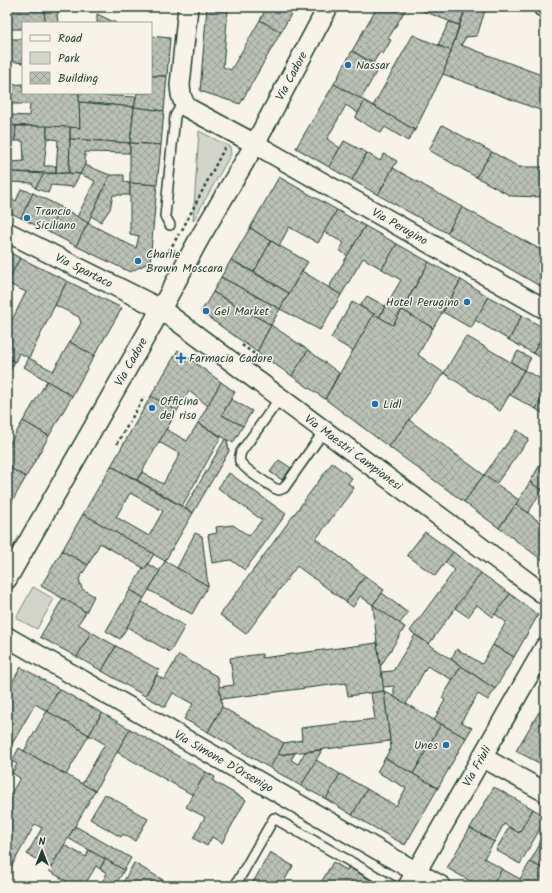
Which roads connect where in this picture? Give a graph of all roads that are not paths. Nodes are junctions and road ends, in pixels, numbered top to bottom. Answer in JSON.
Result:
{"nodes":[{"id":1,"x":188,"y":7,"type":"edge"},
{"id":2,"x":328,"y":7,"type":"edge"},
{"id":3,"x":183,"y":102,"type":"junction"},
{"id":4,"x":255,"y":144,"type":"junction"},
{"id":5,"x":170,"y":225,"type":"dead end"},
{"id":6,"x":7,"y":232,"type":"edge"},
{"id":7,"x":545,"y":309,"type":"edge"},
{"id":8,"x":161,"y":310,"type":"junction"},
{"id":9,"x":280,"y":398,"type":"junction"},
{"id":10,"x":324,"y":431,"type":"junction"},
{"id":11,"x":7,"y":579,"type":"edge"},
{"id":12,"x":545,"y":595,"type":"edge"},
{"id":13,"x":7,"y":637,"type":"edge"},
{"id":14,"x":545,"y":647,"type":"edge"},
{"id":15,"x":482,"y":757,"type":"junction"},
{"id":16,"x":545,"y":792,"type":"edge"},
{"id":17,"x":412,"y":879,"type":"edge"},
{"id":18,"x":235,"y":886,"type":"edge"},
{"id":19,"x":393,"y":886,"type":"edge"},
{"id":20,"x":441,"y":886,"type":"edge"}],
"edges":[{"from":1,"to":3,"type":"street"},
{"from":2,"to":4,"type":"street","name":"Via Cadore"},
{"from":3,"to":4,"type":"street"},
{"from":3,"to":5,"type":"lane"},
{"from":4,"to":7,"type":"street","name":"Via Perugino"},
{"from":4,"to":8,"type":"street","name":"Via Cadore"},
{"from":6,"to":8,"type":"street","name":"Via Spartaco"},
{"from":8,"to":9,"type":"street","name":"Via Maestri Campionesi"},
{"from":8,"to":11,"type":"street","name":"Via Cadore"},
{"from":9,"to":10,"type":"street","name":"Via Maestri Campionesi"},
{"from":9,"to":10,"type":"lane"},
{"from":10,"to":12,"type":"street","name":"Via Maestri Campionesi"},
{"from":13,"to":17,"type":"street","name":"Via Simone D'Orsenigo"},
{"from":14,"to":15,"type":"street","name":"Via Friuli"},
{"from":15,"to":16,"type":"street"},
{"from":15,"to":17,"type":"street","name":"Via Friuli"},
{"from":17,"to":20,"type":"street","name":"Via Simone D'Orsenigo"},
{"from":18,"to":19,"type":"lane"}]}
